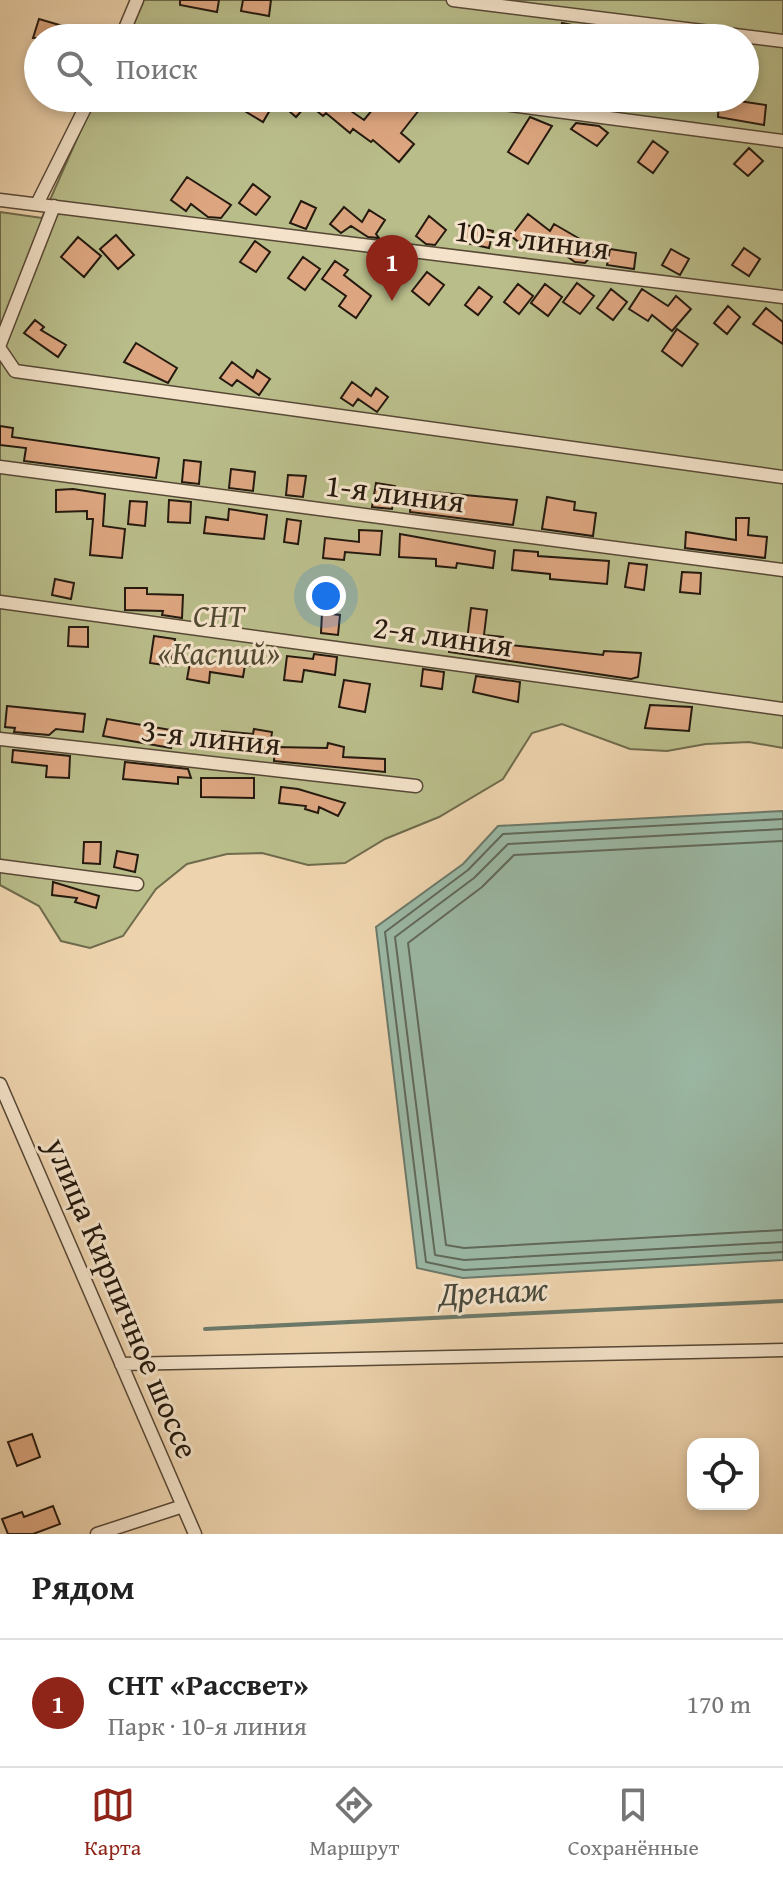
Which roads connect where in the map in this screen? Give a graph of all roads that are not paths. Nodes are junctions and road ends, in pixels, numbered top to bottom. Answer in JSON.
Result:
{"nodes":[{"id":1,"x":137,"y":0,"type":"edge"},
{"id":2,"x":453,"y":0,"type":"edge"},
{"id":3,"x":127,"y":24,"type":"edge"},
{"id":4,"x":646,"y":24,"type":"edge"},
{"id":5,"x":759,"y":38,"type":"edge"},
{"id":6,"x":783,"y":41,"type":"edge"},
{"id":7,"x":83,"y":112,"type":"edge"},
{"id":8,"x":564,"y":112,"type":"edge"},
{"id":9,"x":783,"y":141,"type":"edge"},
{"id":10,"x":0,"y":200,"type":"edge"},
{"id":11,"x":37,"y":204,"type":"junction"},
{"id":12,"x":54,"y":206,"type":"junction"},
{"id":13,"x":783,"y":297,"type":"edge"},
{"id":14,"x":0,"y":347,"type":"edge"},
{"id":15,"x":0,"y":467,"type":"edge"},
{"id":16,"x":783,"y":477,"type":"edge"},
{"id":17,"x":783,"y":570,"type":"edge"},
{"id":18,"x":0,"y":602,"type":"edge"},
{"id":19,"x":783,"y":709,"type":"edge"},
{"id":20,"x":0,"y":739,"type":"edge"},
{"id":21,"x":416,"y":786,"type":"dead end"},
{"id":22,"x":0,"y":866,"type":"edge"},
{"id":23,"x":137,"y":884,"type":"dead end"},
{"id":24,"x":0,"y":1084,"type":"edge"},
{"id":25,"x":783,"y":1350,"type":"edge"},
{"id":26,"x":121,"y":1364,"type":"junction"},
{"id":27,"x":183,"y":1506,"type":"junction"},
{"id":28,"x":97,"y":1534,"type":"edge"},
{"id":29,"x":195,"y":1534,"type":"edge"}],
"edges":[{"from":1,"to":3,"type":"street"},
{"from":2,"to":4,"type":"street"},
{"from":5,"to":6,"type":"street"},
{"from":7,"to":11,"type":"street"},
{"from":8,"to":9,"type":"street"},
{"from":10,"to":11,"type":"street","name":"10-я линия"},
{"from":11,"to":12,"type":"street","name":"10-я линия"},
{"from":12,"to":13,"type":"street","name":"10-я линия"},
{"from":12,"to":14,"type":"street"},
{"from":14,"to":16,"type":"street"},
{"from":15,"to":17,"type":"street","name":"1-я линия"},
{"from":18,"to":19,"type":"street","name":"2-я линия"},
{"from":20,"to":21,"type":"street","name":"3-я линия"},
{"from":22,"to":23,"type":"street"},
{"from":24,"to":26,"type":"street","name":"улица Кирпичное шоссе"},
{"from":25,"to":26,"type":"street"},
{"from":26,"to":27,"type":"street","name":"улица Кирпичное шоссе"},
{"from":27,"to":28,"type":"street"},
{"from":27,"to":29,"type":"street","name":"улица Кирпичное шоссе"}]}
